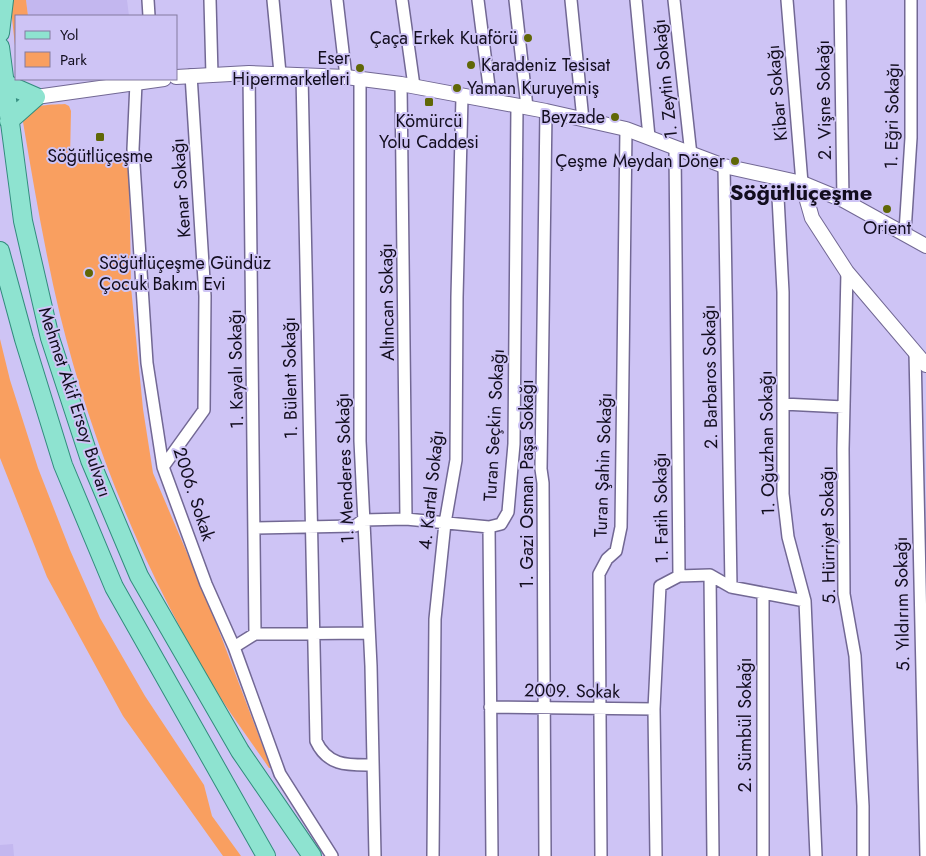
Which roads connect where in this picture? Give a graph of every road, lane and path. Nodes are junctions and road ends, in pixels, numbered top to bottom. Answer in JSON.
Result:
{"nodes":[{"id":1,"x":4,"y":0,"type":"edge"},
{"id":2,"x":148,"y":0,"type":"edge"},
{"id":3,"x":210,"y":0,"type":"edge"},
{"id":4,"x":273,"y":0,"type":"edge"},
{"id":5,"x":337,"y":0,"type":"edge"},
{"id":6,"x":402,"y":0,"type":"edge"},
{"id":7,"x":478,"y":0,"type":"edge"},
{"id":8,"x":515,"y":0,"type":"edge"},
{"id":9,"x":571,"y":0,"type":"edge"},
{"id":10,"x":636,"y":0,"type":"edge"},
{"id":11,"x":674,"y":0,"type":"edge"},
{"id":12,"x":787,"y":0,"type":"edge"},
{"id":13,"x":840,"y":0,"type":"edge"},
{"id":14,"x":911,"y":0,"type":"edge"},
{"id":15,"x":149,"y":15,"type":"edge"},
{"id":16,"x":0,"y":33,"type":"edge"},
{"id":17,"x":0,"y":47,"type":"edge"},
{"id":18,"x":250,"y":73,"type":"junction"},
{"id":19,"x":280,"y":73,"type":"junction"},
{"id":20,"x":191,"y":74,"type":"junction"},
{"id":21,"x":212,"y":75,"type":"junction"},
{"id":22,"x":302,"y":75,"type":"junction"},
{"id":23,"x":178,"y":77,"type":"edge"},
{"id":24,"x":346,"y":77,"type":"junction"},
{"id":25,"x":360,"y":79,"type":"junction"},
{"id":26,"x":150,"y":80,"type":"edge"},
{"id":27,"x":137,"y":81,"type":"edge"},
{"id":28,"x":4,"y":82,"type":"junction"},
{"id":29,"x":407,"y":85,"type":"junction"},
{"id":30,"x":36,"y":97,"type":"junction"},
{"id":31,"x":462,"y":97,"type":"junction"},
{"id":32,"x":491,"y":102,"type":"junction"},
{"id":33,"x":522,"y":106,"type":"junction"},
{"id":34,"x":546,"y":111,"type":"junction"},
{"id":35,"x":583,"y":120,"type":"junction"},
{"id":36,"x":10,"y":122,"type":"junction"},
{"id":37,"x":626,"y":129,"type":"junction"},
{"id":38,"x":649,"y":137,"type":"junction"},
{"id":39,"x":675,"y":148,"type":"junction"},
{"id":40,"x":691,"y":155,"type":"junction"},
{"id":41,"x":724,"y":166,"type":"junction"},
{"id":42,"x":777,"y":178,"type":"junction"},
{"id":43,"x":802,"y":183,"type":"junction"},
{"id":44,"x":843,"y":200,"type":"junction"},
{"id":45,"x":905,"y":232,"type":"junction"},
{"id":46,"x":926,"y":246,"type":"edge"},
{"id":47,"x":0,"y":251,"type":"edge"},
{"id":48,"x":847,"y":272,"type":"junction"},
{"id":49,"x":915,"y":352,"type":"junction"},
{"id":50,"x":926,"y":365,"type":"edge"},
{"id":51,"x":783,"y":404,"type":"junction"},
{"id":52,"x":844,"y":407,"type":"junction"},
{"id":53,"x":163,"y":467,"type":"junction"},
{"id":54,"x":406,"y":519,"type":"junction"},
{"id":55,"x":363,"y":520,"type":"junction"},
{"id":56,"x":445,"y":523,"type":"junction"},
{"id":57,"x":310,"y":526,"type":"junction"},
{"id":58,"x":489,"y":527,"type":"junction"},
{"id":59,"x":256,"y":528,"type":"junction"},
{"id":60,"x":922,"y":568,"type":"edge"},
{"id":61,"x":710,"y":575,"type":"junction"},
{"id":62,"x":679,"y":576,"type":"junction"},
{"id":63,"x":731,"y":588,"type":"junction"},
{"id":64,"x":763,"y":595,"type":"junction"},
{"id":65,"x":805,"y":601,"type":"junction"},
{"id":66,"x":923,"y":631,"type":"edge"},
{"id":67,"x":314,"y":633,"type":"junction"},
{"id":68,"x":370,"y":633,"type":"junction"},
{"id":69,"x":255,"y":634,"type":"junction"},
{"id":70,"x":234,"y":647,"type":"junction"},
{"id":71,"x":490,"y":707,"type":"junction"},
{"id":72,"x":544,"y":707,"type":"junction"},
{"id":73,"x":598,"y":708,"type":"junction"},
{"id":74,"x":654,"y":710,"type":"junction"},
{"id":75,"x":373,"y":765,"type":"junction"},
{"id":76,"x":266,"y":856,"type":"edge"},
{"id":77,"x":312,"y":856,"type":"edge"},
{"id":78,"x":332,"y":856,"type":"edge"},
{"id":79,"x":375,"y":856,"type":"edge"},
{"id":80,"x":433,"y":856,"type":"edge"},
{"id":81,"x":492,"y":856,"type":"edge"},
{"id":82,"x":546,"y":856,"type":"edge"},
{"id":83,"x":600,"y":856,"type":"edge"},
{"id":84,"x":656,"y":856,"type":"edge"},
{"id":85,"x":712,"y":856,"type":"edge"},
{"id":86,"x":763,"y":856,"type":"edge"},
{"id":87,"x":816,"y":856,"type":"edge"},
{"id":88,"x":863,"y":856,"type":"edge"},
{"id":89,"x":926,"y":856,"type":"edge"}],
"edges":[{"from":1,"to":16,"type":"main road"},
{"from":2,"to":15,"type":"street"},
{"from":3,"to":21,"type":"street"},
{"from":4,"to":19,"type":"street"},
{"from":5,"to":24,"type":"street"},
{"from":6,"to":29,"type":"street","name":"Altıncan Sokağı"},
{"from":7,"to":32,"type":"street"},
{"from":8,"to":33,"type":"street","name":"Turan Seçkin Sokağı"},
{"from":9,"to":35,"type":"street"},
{"from":10,"to":38,"type":"street"},
{"from":11,"to":40,"type":"street","name":"1. Zeytin Sokağı"},
{"from":12,"to":43,"type":"street","name":"Kibar Sokağı"},
{"from":13,"to":44,"type":"street","name":"2. Vişne Sokağı"},
{"from":14,"to":45,"type":"street","name":"1. Eğri Sokağı"},
{"from":17,"to":28,"type":"main road","name":"Mehmet Akif Ersoy Bulvarı"},
{"from":18,"to":19,"type":"street"},
{"from":18,"to":21,"type":"street"},
{"from":18,"to":59,"type":"street","name":"1. Kayalı Sokağı"},
{"from":19,"to":22,"type":"street"},
{"from":20,"to":21,"type":"street"},
{"from":20,"to":23,"type":"street"},
{"from":20,"to":53,"type":"street","name":"Kenar Sokağı"},
{"from":22,"to":24,"type":"street"},
{"from":22,"to":57,"type":"street","name":"1. Bülent Sokağı"},
{"from":24,"to":25,"type":"street"},
{"from":25,"to":29,"type":"street"},
{"from":25,"to":55,"type":"street","name":"1. Menderes Sokağı"},
{"from":26,"to":27,"type":"street"},
{"from":27,"to":30,"type":"street"},
{"from":27,"to":53,"type":"street","name":"2006. Sokak"},
{"from":28,"to":30,"type":"main road"},
{"from":28,"to":36,"type":"main road","name":"Mehmet Akif Ersoy Bulvarı"},
{"from":29,"to":31,"type":"street"},
{"from":29,"to":54,"type":"street","name":"Altıncan Sokağı"},
{"from":30,"to":36,"type":"main road"},
{"from":31,"to":32,"type":"street"},
{"from":31,"to":56,"type":"street","name":"4. Kartal Sokağı"},
{"from":32,"to":33,"type":"street"},
{"from":33,"to":34,"type":"street"},
{"from":33,"to":58,"type":"street","name":"Turan Seçkin Sokağı"},
{"from":34,"to":35,"type":"street"},
{"from":34,"to":72,"type":"street","name":"1. Gazi Osman Paşa Sokağı"},
{"from":35,"to":37,"type":"street"},
{"from":36,"to":77,"type":"main road","name":"Mehmet Akif Ersoy Bulvarı"},
{"from":37,"to":38,"type":"street"},
{"from":37,"to":73,"type":"street","name":"Turan Şahin Sokağı"},
{"from":38,"to":39,"type":"street"},
{"from":39,"to":40,"type":"street"},
{"from":39,"to":62,"type":"street","name":"1. Fatih Sokağı"},
{"from":40,"to":41,"type":"street"},
{"from":41,"to":42,"type":"street"},
{"from":41,"to":63,"type":"street","name":"2. Barbaros Sokağı"},
{"from":42,"to":43,"type":"street"},
{"from":42,"to":51,"type":"street","name":"1. Oğuzhan Sokağı"},
{"from":43,"to":44,"type":"street"},
{"from":43,"to":48,"type":"street"},
{"from":44,"to":45,"type":"street"},
{"from":45,"to":46,"type":"street"},
{"from":47,"to":76,"type":"main road","name":"Mehmet Akif Ersoy Bulvarı"},
{"from":48,"to":49,"type":"street"},
{"from":48,"to":52,"type":"street","name":"5. Hürriyet Sokağı"},
{"from":49,"to":50,"type":"street"},
{"from":49,"to":60,"type":"street","name":"5. Yıldırım Sokağı"},
{"from":51,"to":52,"type":"street"},
{"from":51,"to":65,"type":"street","name":"1. Oğuzhan Sokağı"},
{"from":52,"to":88,"type":"street","name":"5. Hürriyet Sokağı"},
{"from":53,"to":70,"type":"street","name":"2006. Sokak"},
{"from":54,"to":55,"type":"street"},
{"from":54,"to":56,"type":"street"},
{"from":55,"to":57,"type":"street"},
{"from":55,"to":68,"type":"street","name":"1. Menderes Sokağı"},
{"from":56,"to":58,"type":"street"},
{"from":56,"to":80,"type":"street","name":"4. Kartal Sokağı"},
{"from":57,"to":59,"type":"street"},
{"from":57,"to":67,"type":"street","name":"1. Bülent Sokağı"},
{"from":58,"to":71,"type":"street","name":"Turan Seçkin Sokağı"},
{"from":59,"to":69,"type":"street","name":"1. Kayalı Sokağı"},
{"from":60,"to":66,"type":"street","name":"5. Yıldırım Sokağı"},
{"from":61,"to":62,"type":"street"},
{"from":61,"to":63,"type":"street"},
{"from":61,"to":85,"type":"street"},
{"from":62,"to":74,"type":"street","name":"1. Fatih Sokağı"},
{"from":63,"to":64,"type":"street"},
{"from":64,"to":65,"type":"street"},
{"from":64,"to":86,"type":"street","name":"2. Sümbül Sokağı"},
{"from":65,"to":87,"type":"street","name":"1. Oğuzhan Sokağı"},
{"from":66,"to":89,"type":"street","name":"5. Yıldırım Sokağı"},
{"from":67,"to":68,"type":"street"},
{"from":67,"to":69,"type":"street"},
{"from":67,"to":75,"type":"street","name":"1. Bülent Sokağı"},
{"from":68,"to":75,"type":"street","name":"1. Menderes Sokağı"},
{"from":69,"to":70,"type":"street"},
{"from":70,"to":78,"type":"street","name":"2006. Sokak"},
{"from":71,"to":72,"type":"street","name":"2009. Sokak"},
{"from":71,"to":81,"type":"street","name":"Turan Seçkin Sokağı"},
{"from":72,"to":73,"type":"street","name":"2009. Sokak"},
{"from":72,"to":82,"type":"street","name":"1. Gazi Osman Paşa Sokağı"},
{"from":73,"to":74,"type":"street","name":"2009. Sokak"},
{"from":73,"to":83,"type":"street","name":"Turan Şahin Sokağı"},
{"from":74,"to":84,"type":"street","name":"1. Fatih Sokağı"},
{"from":75,"to":79,"type":"street","name":"1. Menderes Sokağı"}]}
